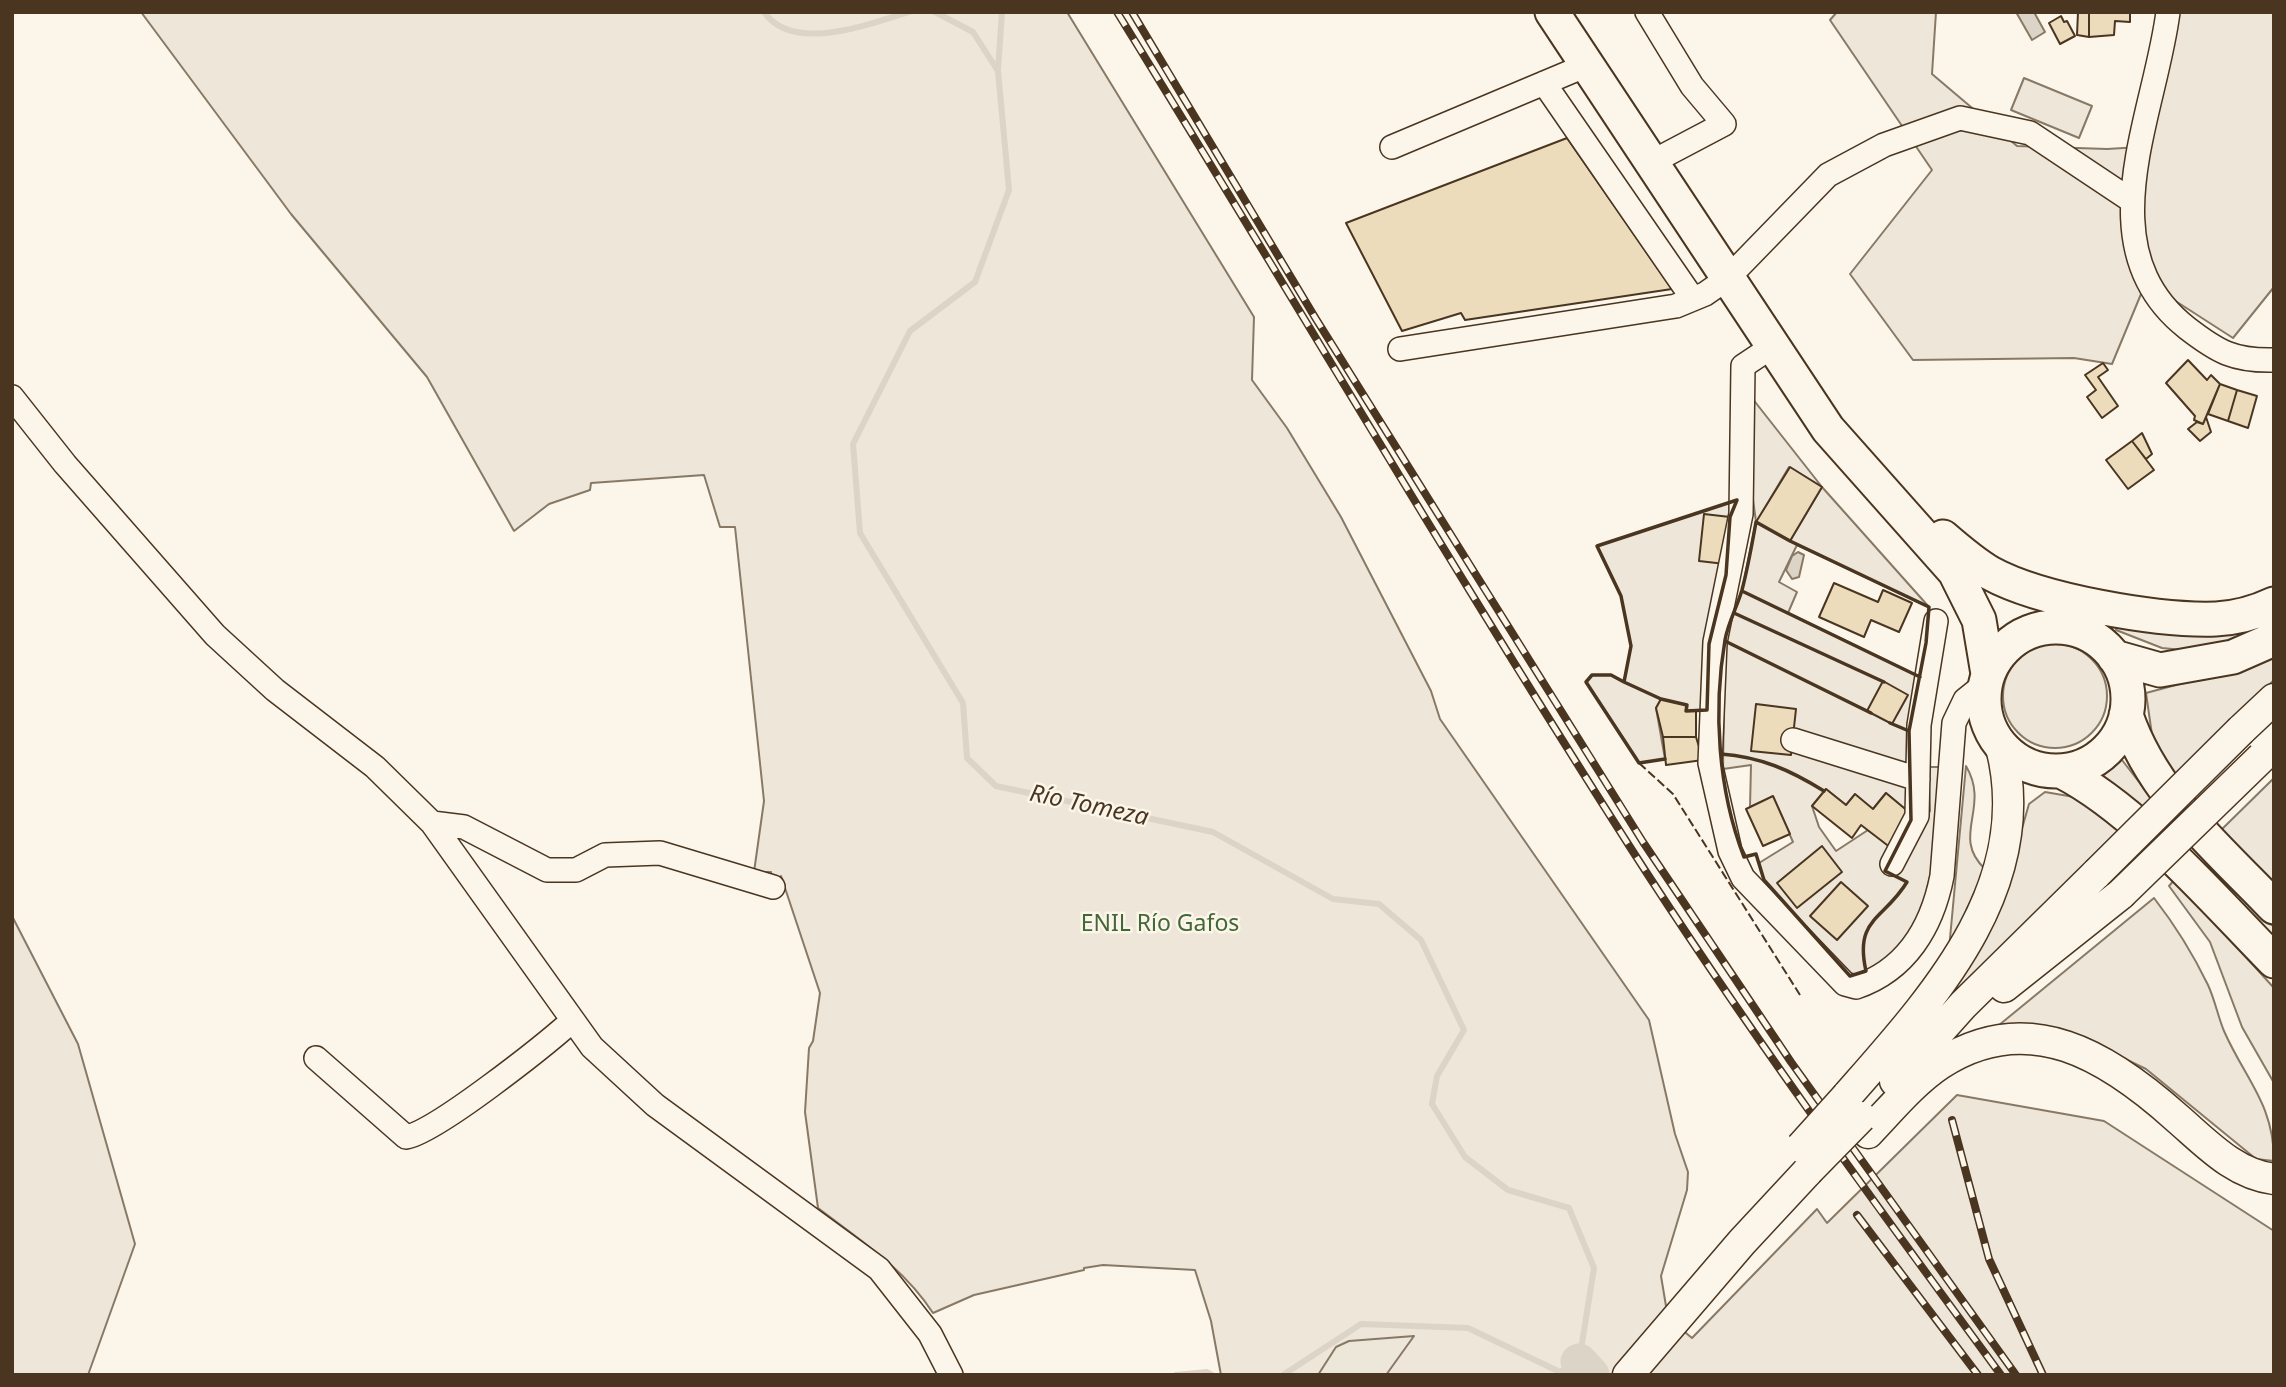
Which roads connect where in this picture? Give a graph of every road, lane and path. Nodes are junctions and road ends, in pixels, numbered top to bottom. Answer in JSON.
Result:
{"nodes":[{"id":1,"x":1552,"y":12,"type":"edge"},
{"id":2,"x":1647,"y":12,"type":"edge"},
{"id":3,"x":2168,"y":12,"type":"edge"},
{"id":4,"x":1587,"y":65,"type":"junction"},
{"id":5,"x":1544,"y":83,"type":"junction"},
{"id":6,"x":1392,"y":147,"type":"dead end"},
{"id":7,"x":1652,"y":162,"type":"junction"},
{"id":8,"x":2132,"y":201,"type":"junction"},
{"id":9,"x":1728,"y":278,"type":"junction"},
{"id":10,"x":1693,"y":299,"type":"junction"},
{"id":11,"x":1773,"y":346,"type":"junction"},
{"id":12,"x":1400,"y":349,"type":"dead end"},
{"id":13,"x":2274,"y":360,"type":"edge"},
{"id":14,"x":12,"y":397,"type":"edge"},
{"id":15,"x":1856,"y":463,"type":"junction"},
{"id":16,"x":1955,"y":572,"type":"junction"},
{"id":17,"x":2274,"y":604,"type":"edge"},
{"id":18,"x":1937,"y":621,"type":"dead end"},
{"id":19,"x":2071,"y":629,"type":"junction"},
{"id":20,"x":2274,"y":639,"type":"edge"},
{"id":21,"x":2114,"y":657,"type":"junction"},
{"id":22,"x":1987,"y":679,"type":"junction"},
{"id":23,"x":2274,"y":699,"type":"edge"},
{"id":24,"x":2126,"y":715,"type":"junction"},
{"id":25,"x":1793,"y":740,"type":"dead end"},
{"id":26,"x":2001,"y":747,"type":"junction"},
{"id":27,"x":1950,"y":751,"type":"junction"},
{"id":28,"x":2268,"y":751,"type":"edge"},
{"id":29,"x":1919,"y":752,"type":"junction"},
{"id":30,"x":2061,"y":771,"type":"junction"},
{"id":31,"x":1918,"y":779,"type":"junction"},
{"id":32,"x":432,"y":823,"type":"junction"},
{"id":33,"x":1892,"y":864,"type":"dead end"},
{"id":34,"x":773,"y":887,"type":"dead end"},
{"id":35,"x":2274,"y":907,"type":"edge"},
{"id":36,"x":2274,"y":961,"type":"edge"},
{"id":37,"x":572,"y":1021,"type":"junction"},
{"id":38,"x":316,"y":1058,"type":"dead end"},
{"id":39,"x":1900,"y":1076,"type":"junction"},
{"id":40,"x":1858,"y":1115,"type":"junction"},
{"id":41,"x":1809,"y":1167,"type":"junction"},
{"id":42,"x":2274,"y":1180,"type":"edge"},
{"id":43,"x":1689,"y":1306,"type":"junction"},
{"id":44,"x":951,"y":1375,"type":"edge"},
{"id":45,"x":1628,"y":1375,"type":"edge"}],
"edges":[{"from":1,"to":4,"type":"highway"},
{"from":2,"to":7,"type":"street"},
{"from":3,"to":8,"type":"street"},
{"from":4,"to":5,"type":"street"},
{"from":4,"to":7,"type":"highway"},
{"from":5,"to":6,"type":"street"},
{"from":5,"to":10,"type":"street"},
{"from":7,"to":9,"type":"highway"},
{"from":8,"to":9,"type":"street"},
{"from":8,"to":13,"type":"street"},
{"from":9,"to":10,"type":"street"},
{"from":9,"to":11,"type":"highway"},
{"from":10,"to":12,"type":"street"},
{"from":11,"to":15,"type":"highway"},
{"from":11,"to":27,"type":"street"},
{"from":14,"to":32,"type":"street"},
{"from":15,"to":16,"type":"highway"},
{"from":15,"to":17,"type":"highway"},
{"from":16,"to":19,"type":"highway"},
{"from":16,"to":22,"type":"highway"},
{"from":18,"to":29,"type":"street"},
{"from":19,"to":21,"type":"highway"},
{"from":19,"to":22,"type":"highway"},
{"from":20,"to":21,"type":"highway"},
{"from":21,"to":24,"type":"highway"},
{"from":22,"to":26,"type":"highway"},
{"from":22,"to":27,"type":"street"},
{"from":23,"to":39,"type":"main road","bridge":true},
{"from":24,"to":30,"type":"highway"},
{"from":24,"to":35,"type":"highway"},
{"from":25,"to":31,"type":"street"},
{"from":26,"to":30,"type":"highway"},
{"from":26,"to":40,"type":"main road"},
{"from":27,"to":29,"type":"street"},
{"from":28,"to":39,"type":"main road","bridge":true},
{"from":29,"to":31,"type":"street"},
{"from":30,"to":36,"type":"highway"},
{"from":31,"to":33,"type":"street"},
{"from":32,"to":34,"type":"street"},
{"from":32,"to":37,"type":"street"},
{"from":37,"to":38,"type":"street"},
{"from":37,"to":44,"type":"street"},
{"from":39,"to":40,"type":"main road"},
{"from":40,"to":41,"type":"main road","bridge":true},
{"from":40,"to":41,"type":"main road"},
{"from":40,"to":42,"type":"main road"},
{"from":41,"to":43,"type":"main road"},
{"from":41,"to":43,"type":"main road"},
{"from":43,"to":45,"type":"main road"}]}
